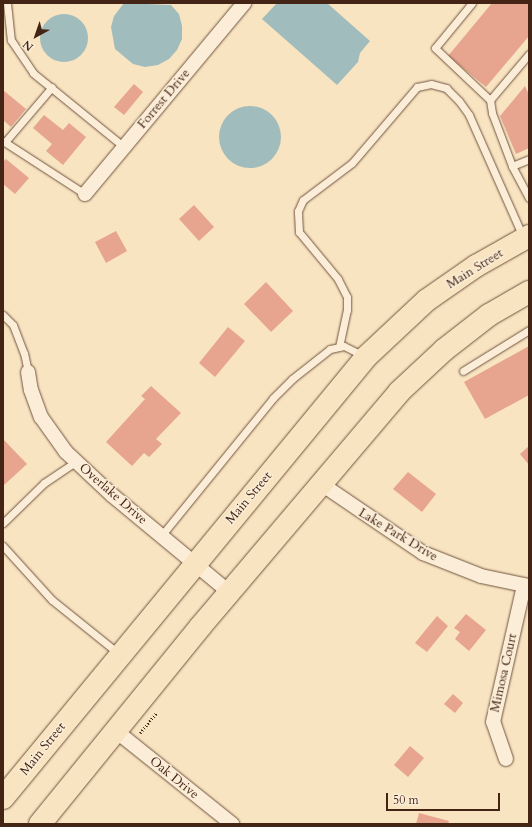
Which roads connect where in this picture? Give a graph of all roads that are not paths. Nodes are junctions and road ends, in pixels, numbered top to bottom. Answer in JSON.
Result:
{"nodes":[{"id":1,"x":7,"y":3,"type":"edge"},
{"id":2,"x":244,"y":3,"type":"edge"},
{"id":3,"x":472,"y":3,"type":"edge"},
{"id":4,"x":529,"y":54,"type":"edge"},
{"id":5,"x":52,"y":87,"type":"junction"},
{"id":6,"x":490,"y":100,"type":"junction"},
{"id":7,"x":4,"y":142,"type":"edge"},
{"id":8,"x":124,"y":147,"type":"junction"},
{"id":9,"x":529,"y":159,"type":"edge"},
{"id":10,"x":512,"y":166,"type":"junction"},
{"id":11,"x":85,"y":194,"type":"joint"},
{"id":12,"x":529,"y":198,"type":"edge"},
{"id":13,"x":527,"y":237,"type":"edge"},
{"id":14,"x":529,"y":292,"type":"edge"},
{"id":15,"x":3,"y":315,"type":"edge"},
{"id":16,"x":529,"y":330,"type":"edge"},
{"id":17,"x":339,"y":347,"type":"junction"},
{"id":18,"x":366,"y":357,"type":"junction"},
{"id":19,"x":463,"y":371,"type":"dead end"},
{"id":20,"x":28,"y":372,"type":"joint"},
{"id":21,"x":75,"y":462,"type":"junction"},
{"id":22,"x":320,"y":483,"type":"junction"},
{"id":23,"x":3,"y":523,"type":"edge"},
{"id":24,"x":162,"y":536,"type":"junction"},
{"id":25,"x":3,"y":546,"type":"edge"},
{"id":26,"x":194,"y":564,"type":"junction"},
{"id":27,"x":526,"y":586,"type":"edge"},
{"id":28,"x":230,"y":593,"type":"junction"},
{"id":29,"x":120,"y":655,"type":"junction"},
{"id":30,"x":124,"y":737,"type":"junction"},
{"id":31,"x":506,"y":759,"type":"dead end"},
{"id":32,"x":3,"y":798,"type":"edge"},
{"id":33,"x":40,"y":824,"type":"edge"},
{"id":34,"x":232,"y":824,"type":"edge"}],
"edges":[{"from":1,"to":5,"type":"lane"},
{"from":2,"to":8,"type":"street","name":"Forrest Drive"},
{"from":3,"to":6,"type":"lane"},
{"from":4,"to":6,"type":"lane"},
{"from":5,"to":7,"type":"lane"},
{"from":5,"to":8,"type":"lane"},
{"from":6,"to":10,"type":"lane"},
{"from":7,"to":11,"type":"lane"},
{"from":8,"to":11,"type":"street","name":"Forrest Drive"},
{"from":9,"to":10,"type":"lane"},
{"from":10,"to":12,"type":"lane"},
{"from":13,"to":17,"type":"lane"},
{"from":13,"to":18,"type":"main road","name":"Main Street"},
{"from":14,"to":22,"type":"main road"},
{"from":15,"to":20,"type":"lane"},
{"from":16,"to":19,"type":"lane"},
{"from":17,"to":18,"type":"lane"},
{"from":17,"to":24,"type":"lane"},
{"from":18,"to":26,"type":"main road","name":"Main Street"},
{"from":20,"to":21,"type":"street","name":"Overlake Drive"},
{"from":21,"to":23,"type":"lane"},
{"from":21,"to":24,"type":"street","name":"Overlake Drive"},
{"from":22,"to":27,"type":"street","name":"Lake Park Drive"},
{"from":22,"to":28,"type":"main road"},
{"from":24,"to":26,"type":"street","name":"Overlake Drive"},
{"from":25,"to":29,"type":"lane"},
{"from":26,"to":28,"type":"street","name":"Overlake Drive"},
{"from":26,"to":29,"type":"main road","name":"Main Street"},
{"from":27,"to":31,"type":"street","name":"Mimosa Court"},
{"from":28,"to":30,"type":"main road"},
{"from":29,"to":32,"type":"main road","name":"Main Street"},
{"from":30,"to":33,"type":"main road"},
{"from":30,"to":34,"type":"street","name":"Oak Drive"}]}
